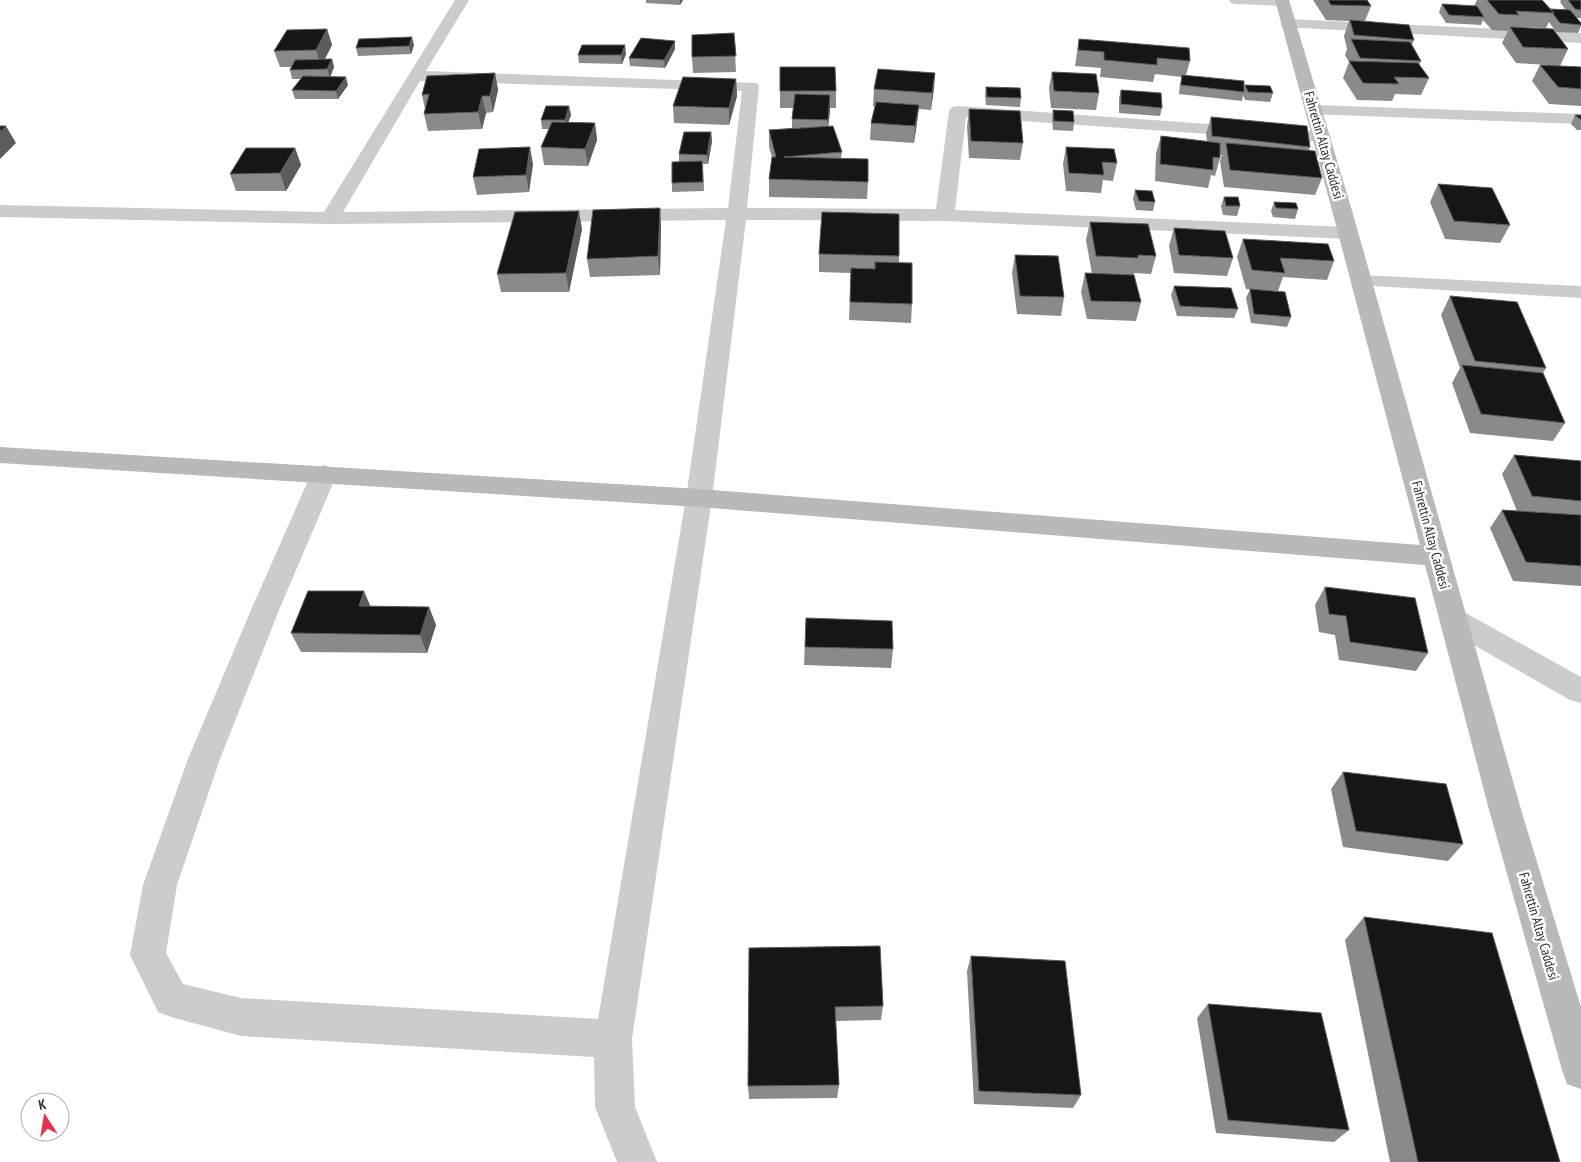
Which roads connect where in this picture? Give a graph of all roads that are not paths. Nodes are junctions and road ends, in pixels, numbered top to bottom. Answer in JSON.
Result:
{"nodes":[{"id":1,"x":462,"y":0,"type":"edge"},
{"id":2,"x":1236,"y":0,"type":"edge"},
{"id":3,"x":1284,"y":9,"type":"edge"},
{"id":4,"x":1581,"y":38,"type":"edge"},
{"id":5,"x":414,"y":76,"type":"junction"},
{"id":6,"x":1314,"y":110,"type":"junction"},
{"id":7,"x":1581,"y":119,"type":"edge"},
{"id":8,"x":1322,"y":137,"type":"junction"},
{"id":9,"x":0,"y":211,"type":"edge"},
{"id":10,"x":737,"y":214,"type":"junction"},
{"id":11,"x":945,"y":215,"type":"junction"},
{"id":12,"x":330,"y":218,"type":"junction"},
{"id":13,"x":1348,"y":233,"type":"junction"},
{"id":14,"x":1362,"y":281,"type":"junction"},
{"id":15,"x":1581,"y":292,"type":"edge"},
{"id":16,"x":0,"y":454,"type":"edge"},
{"id":17,"x":324,"y":474,"type":"junction"},
{"id":18,"x":699,"y":498,"type":"junction"},
{"id":19,"x":1436,"y":556,"type":"junction"},
{"id":20,"x":1454,"y":620,"type":"junction"},
{"id":21,"x":1581,"y":691,"type":"edge"},
{"id":22,"x":613,"y":1039,"type":"junction"},
{"id":23,"x":1581,"y":1070,"type":"edge"},
{"id":24,"x":637,"y":1162,"type":"edge"}],
"edges":[{"from":1,"to":5,"type":"street"},
{"from":2,"to":3,"type":"street"},
{"from":3,"to":4,"type":"street"},
{"from":3,"to":6,"type":"street","name":"Fahrettin Altay Caddesi"},
{"from":5,"to":10,"type":"street"},
{"from":5,"to":12,"type":"street"},
{"from":6,"to":7,"type":"street"},
{"from":6,"to":8,"type":"street","name":"Fahrettin Altay Caddesi"},
{"from":8,"to":11,"type":"street"},
{"from":8,"to":13,"type":"street","name":"Fahrettin Altay Caddesi"},
{"from":9,"to":12,"type":"street"},
{"from":10,"to":11,"type":"street"},
{"from":10,"to":12,"type":"street"},
{"from":10,"to":18,"type":"street"},
{"from":11,"to":13,"type":"street"},
{"from":13,"to":14,"type":"street","name":"Fahrettin Altay Caddesi"},
{"from":14,"to":15,"type":"street"},
{"from":14,"to":19,"type":"street","name":"Fahrettin Altay Caddesi"},
{"from":16,"to":17,"type":"street"},
{"from":17,"to":18,"type":"street"},
{"from":17,"to":22,"type":"street"},
{"from":18,"to":19,"type":"street"},
{"from":18,"to":22,"type":"street"},
{"from":19,"to":20,"type":"street","name":"Fahrettin Altay Caddesi"},
{"from":20,"to":21,"type":"street"},
{"from":20,"to":23,"type":"street","name":"Fahrettin Altay Caddesi"},
{"from":22,"to":24,"type":"street"}]}
